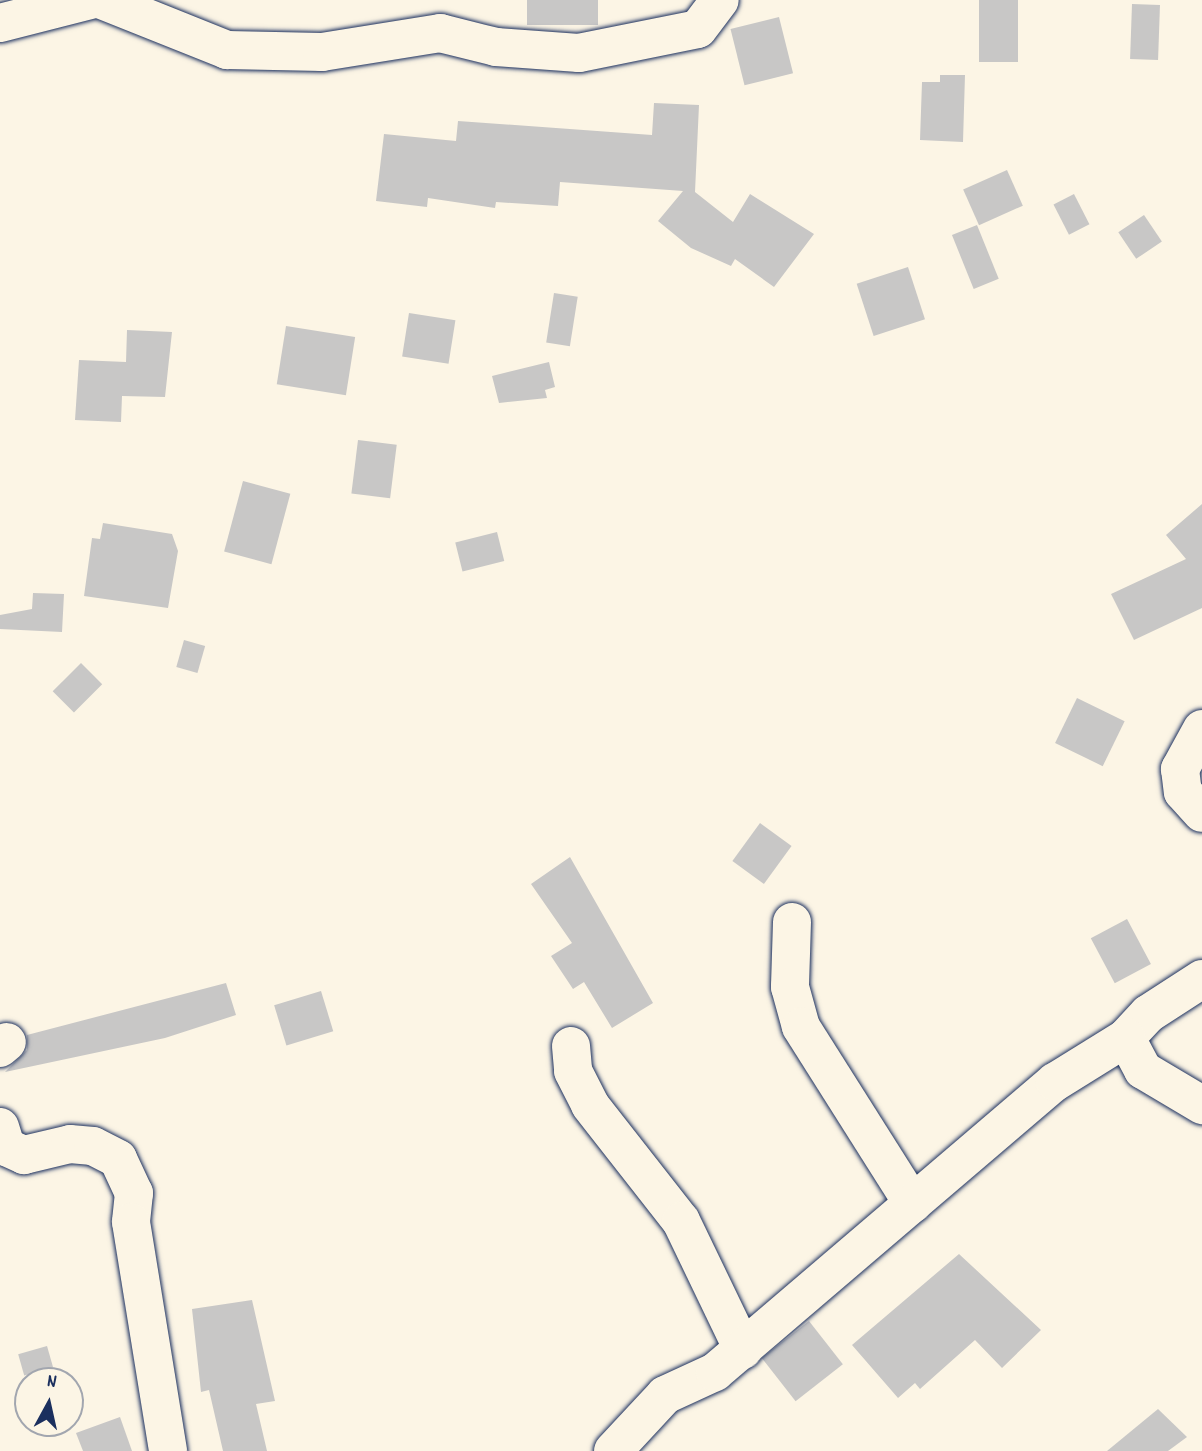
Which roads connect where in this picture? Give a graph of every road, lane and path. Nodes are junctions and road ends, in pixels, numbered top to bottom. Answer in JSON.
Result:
{"nodes":[{"id":1,"x":91,"y":0,"type":"edge"},
{"id":2,"x":102,"y":0,"type":"edge"},
{"id":3,"x":720,"y":0,"type":"edge"},
{"id":4,"x":0,"y":23,"type":"edge"},
{"id":5,"x":1202,"y":729,"type":"edge"},
{"id":6,"x":1202,"y":813,"type":"edge"},
{"id":7,"x":792,"y":922,"type":"dead end"},
{"id":8,"x":1202,"y":979,"type":"edge"},
{"id":9,"x":1126,"y":1038,"type":"junction"},
{"id":10,"x":571,"y":1046,"type":"dead end"},
{"id":11,"x":1202,"y":1105,"type":"edge"},
{"id":12,"x":2,"y":1141,"type":"edge"},
{"id":13,"x":913,"y":1203,"type":"junction"},
{"id":14,"x":743,"y":1350,"type":"junction"},
{"id":15,"x":168,"y":1451,"type":"edge"},
{"id":16,"x":612,"y":1451,"type":"edge"}],
"edges":[{"from":1,"to":4,"type":"street"},
{"from":2,"to":3,"type":"street"},
{"from":5,"to":6,"type":"street"},
{"from":7,"to":13,"type":"street"},
{"from":8,"to":9,"type":"street"},
{"from":9,"to":11,"type":"street"},
{"from":9,"to":13,"type":"street"},
{"from":10,"to":14,"type":"street"},
{"from":12,"to":15,"type":"street"},
{"from":13,"to":14,"type":"street"},
{"from":14,"to":16,"type":"street"}]}
